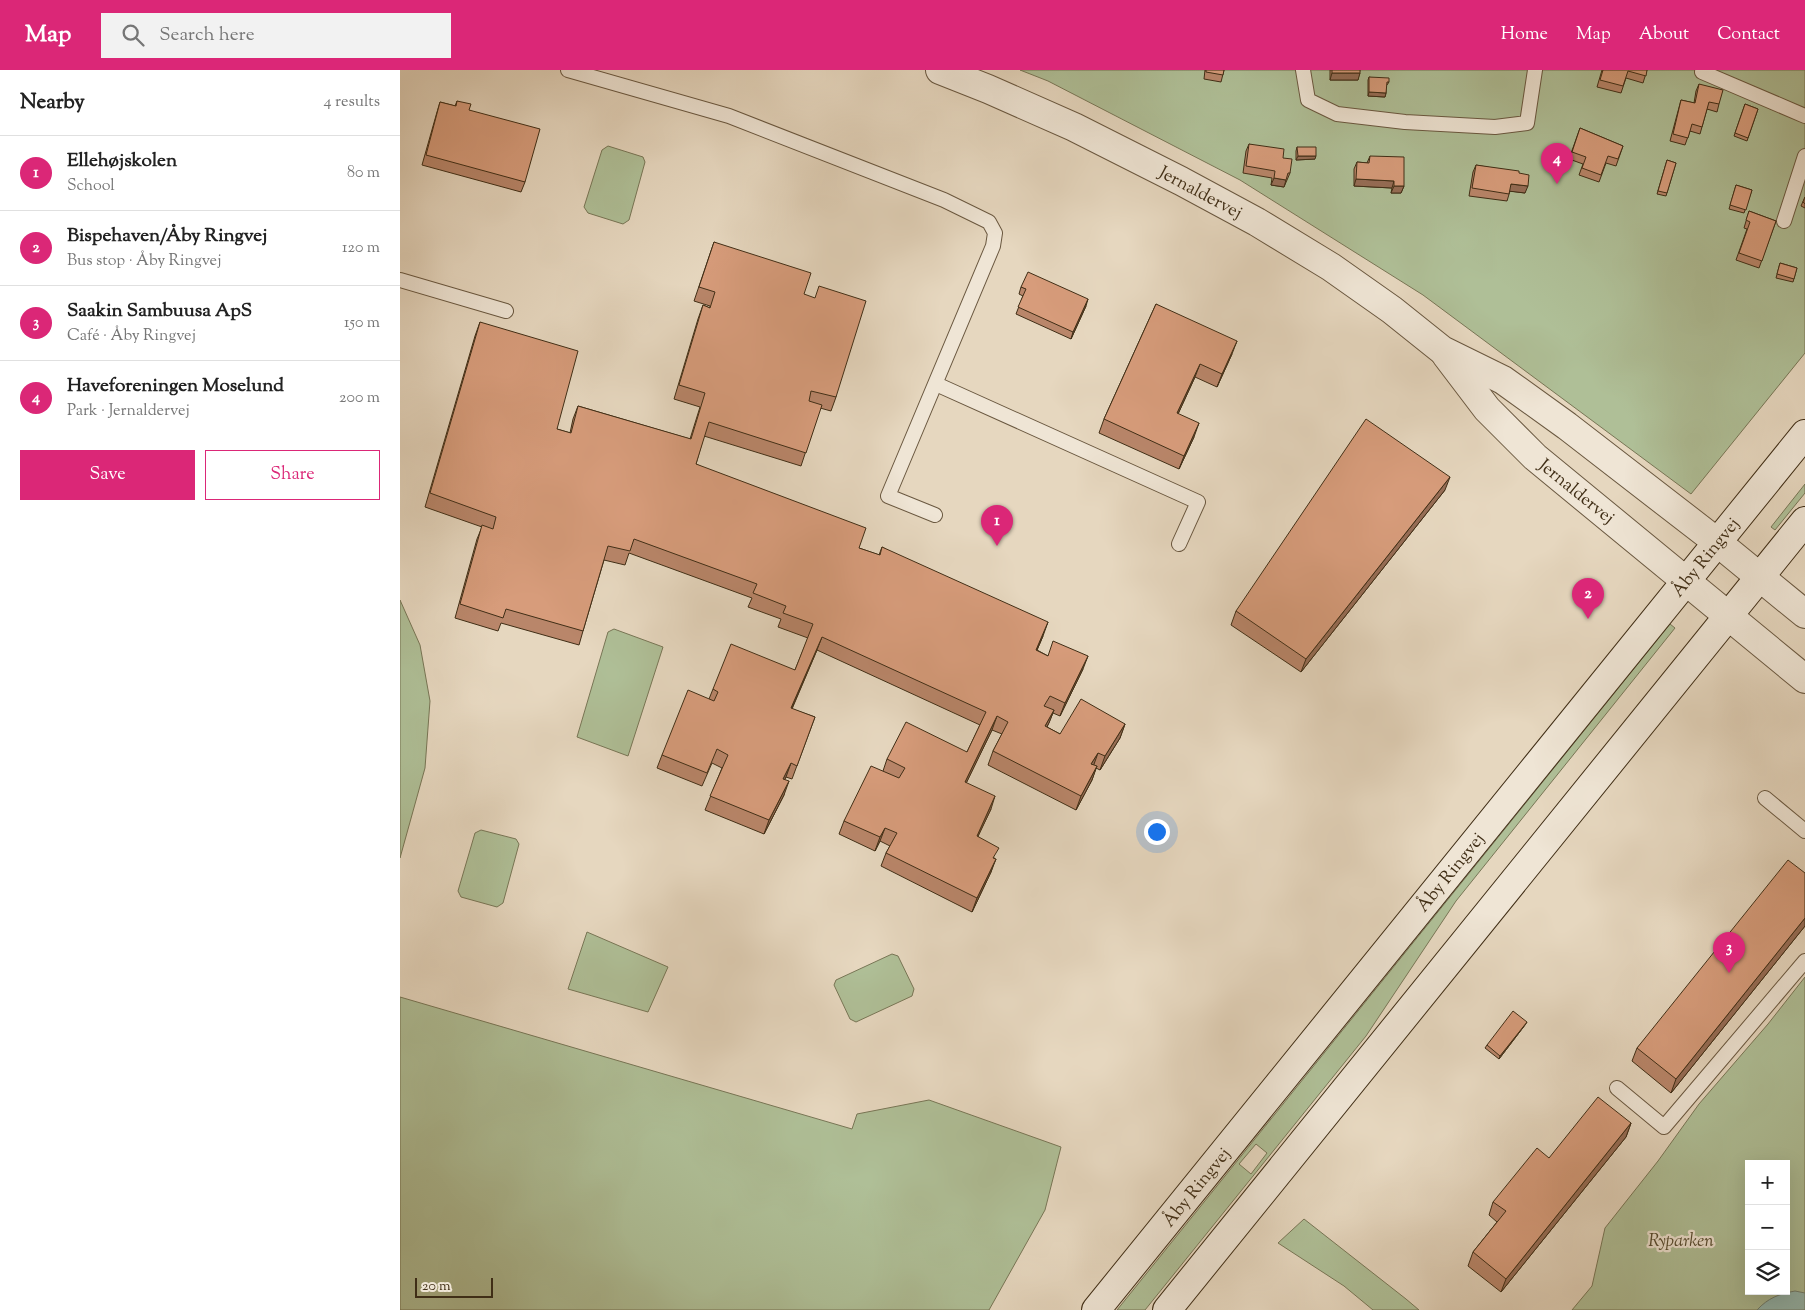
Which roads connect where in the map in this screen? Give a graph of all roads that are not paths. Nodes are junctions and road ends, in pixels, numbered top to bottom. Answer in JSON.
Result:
{"nodes":[{"id":1,"x":568,"y":70,"type":"edge"},
{"id":2,"x":940,"y":70,"type":"edge"},
{"id":3,"x":1303,"y":70,"type":"edge"},
{"id":4,"x":1535,"y":70,"type":"edge"},
{"id":5,"x":1701,"y":71,"type":"edge"},
{"id":6,"x":1805,"y":116,"type":"edge"},
{"id":7,"x":1805,"y":156,"type":"edge"},
{"id":8,"x":1784,"y":220,"type":"dead end"},
{"id":9,"x":400,"y":280,"type":"edge"},
{"id":10,"x":506,"y":312,"type":"dead end"},
{"id":11,"x":1442,"y":350,"type":"junction"},
{"id":12,"x":936,"y":384,"type":"junction"},
{"id":13,"x":1805,"y":434,"type":"edge"},
{"id":14,"x":934,"y":515,"type":"dead end"},
{"id":15,"x":1805,"y":521,"type":"edge"},
{"id":16,"x":1717,"y":542,"type":"junction"},
{"id":17,"x":1179,"y":544,"type":"dead end"},
{"id":18,"x":1759,"y":577,"type":"junction"},
{"id":19,"x":1686,"y":580,"type":"junction"},
{"id":20,"x":1805,"y":614,"type":"edge"},
{"id":21,"x":1728,"y":615,"type":"junction"},
{"id":22,"x":1805,"y":679,"type":"edge"},
{"id":23,"x":1765,"y":798,"type":"dead end"},
{"id":24,"x":1805,"y":831,"type":"edge"},
{"id":25,"x":1805,"y":960,"type":"edge"},
{"id":26,"x":1617,"y":1088,"type":"dead end"},
{"id":27,"x":1096,"y":1310,"type":"edge"},
{"id":28,"x":1167,"y":1310,"type":"edge"}],
"edges":[{"from":1,"to":12,"type":"lane"},
{"from":2,"to":11,"type":"main road","name":"Jernaldervej"},
{"from":3,"to":4,"type":"lane"},
{"from":5,"to":6,"type":"lane"},
{"from":7,"to":8,"type":"lane"},
{"from":9,"to":10,"type":"lane"},
{"from":11,"to":16,"type":"main road","name":"Jernaldervej"},
{"from":11,"to":19,"type":"main road","name":"Jernaldervej"},
{"from":12,"to":14,"type":"lane"},
{"from":12,"to":17,"type":"lane"},
{"from":13,"to":16,"type":"main road","name":"Åby Ringvej"},
{"from":15,"to":18,"type":"main road"},
{"from":16,"to":18,"type":"main road","name":"Jernaldervej"},
{"from":16,"to":19,"type":"main road","name":"Åby Ringvej"},
{"from":18,"to":20,"type":"main road","name":"Jernaldervej"},
{"from":18,"to":21,"type":"main road"},
{"from":19,"to":21,"type":"main road","name":"Jernaldervej"},
{"from":19,"to":27,"type":"main road","name":"Åby Ringvej"},
{"from":21,"to":22,"type":"main road","name":"Jernaldervej"},
{"from":21,"to":28,"type":"main road"},
{"from":23,"to":24,"type":"lane"},
{"from":25,"to":26,"type":"lane"}]}
